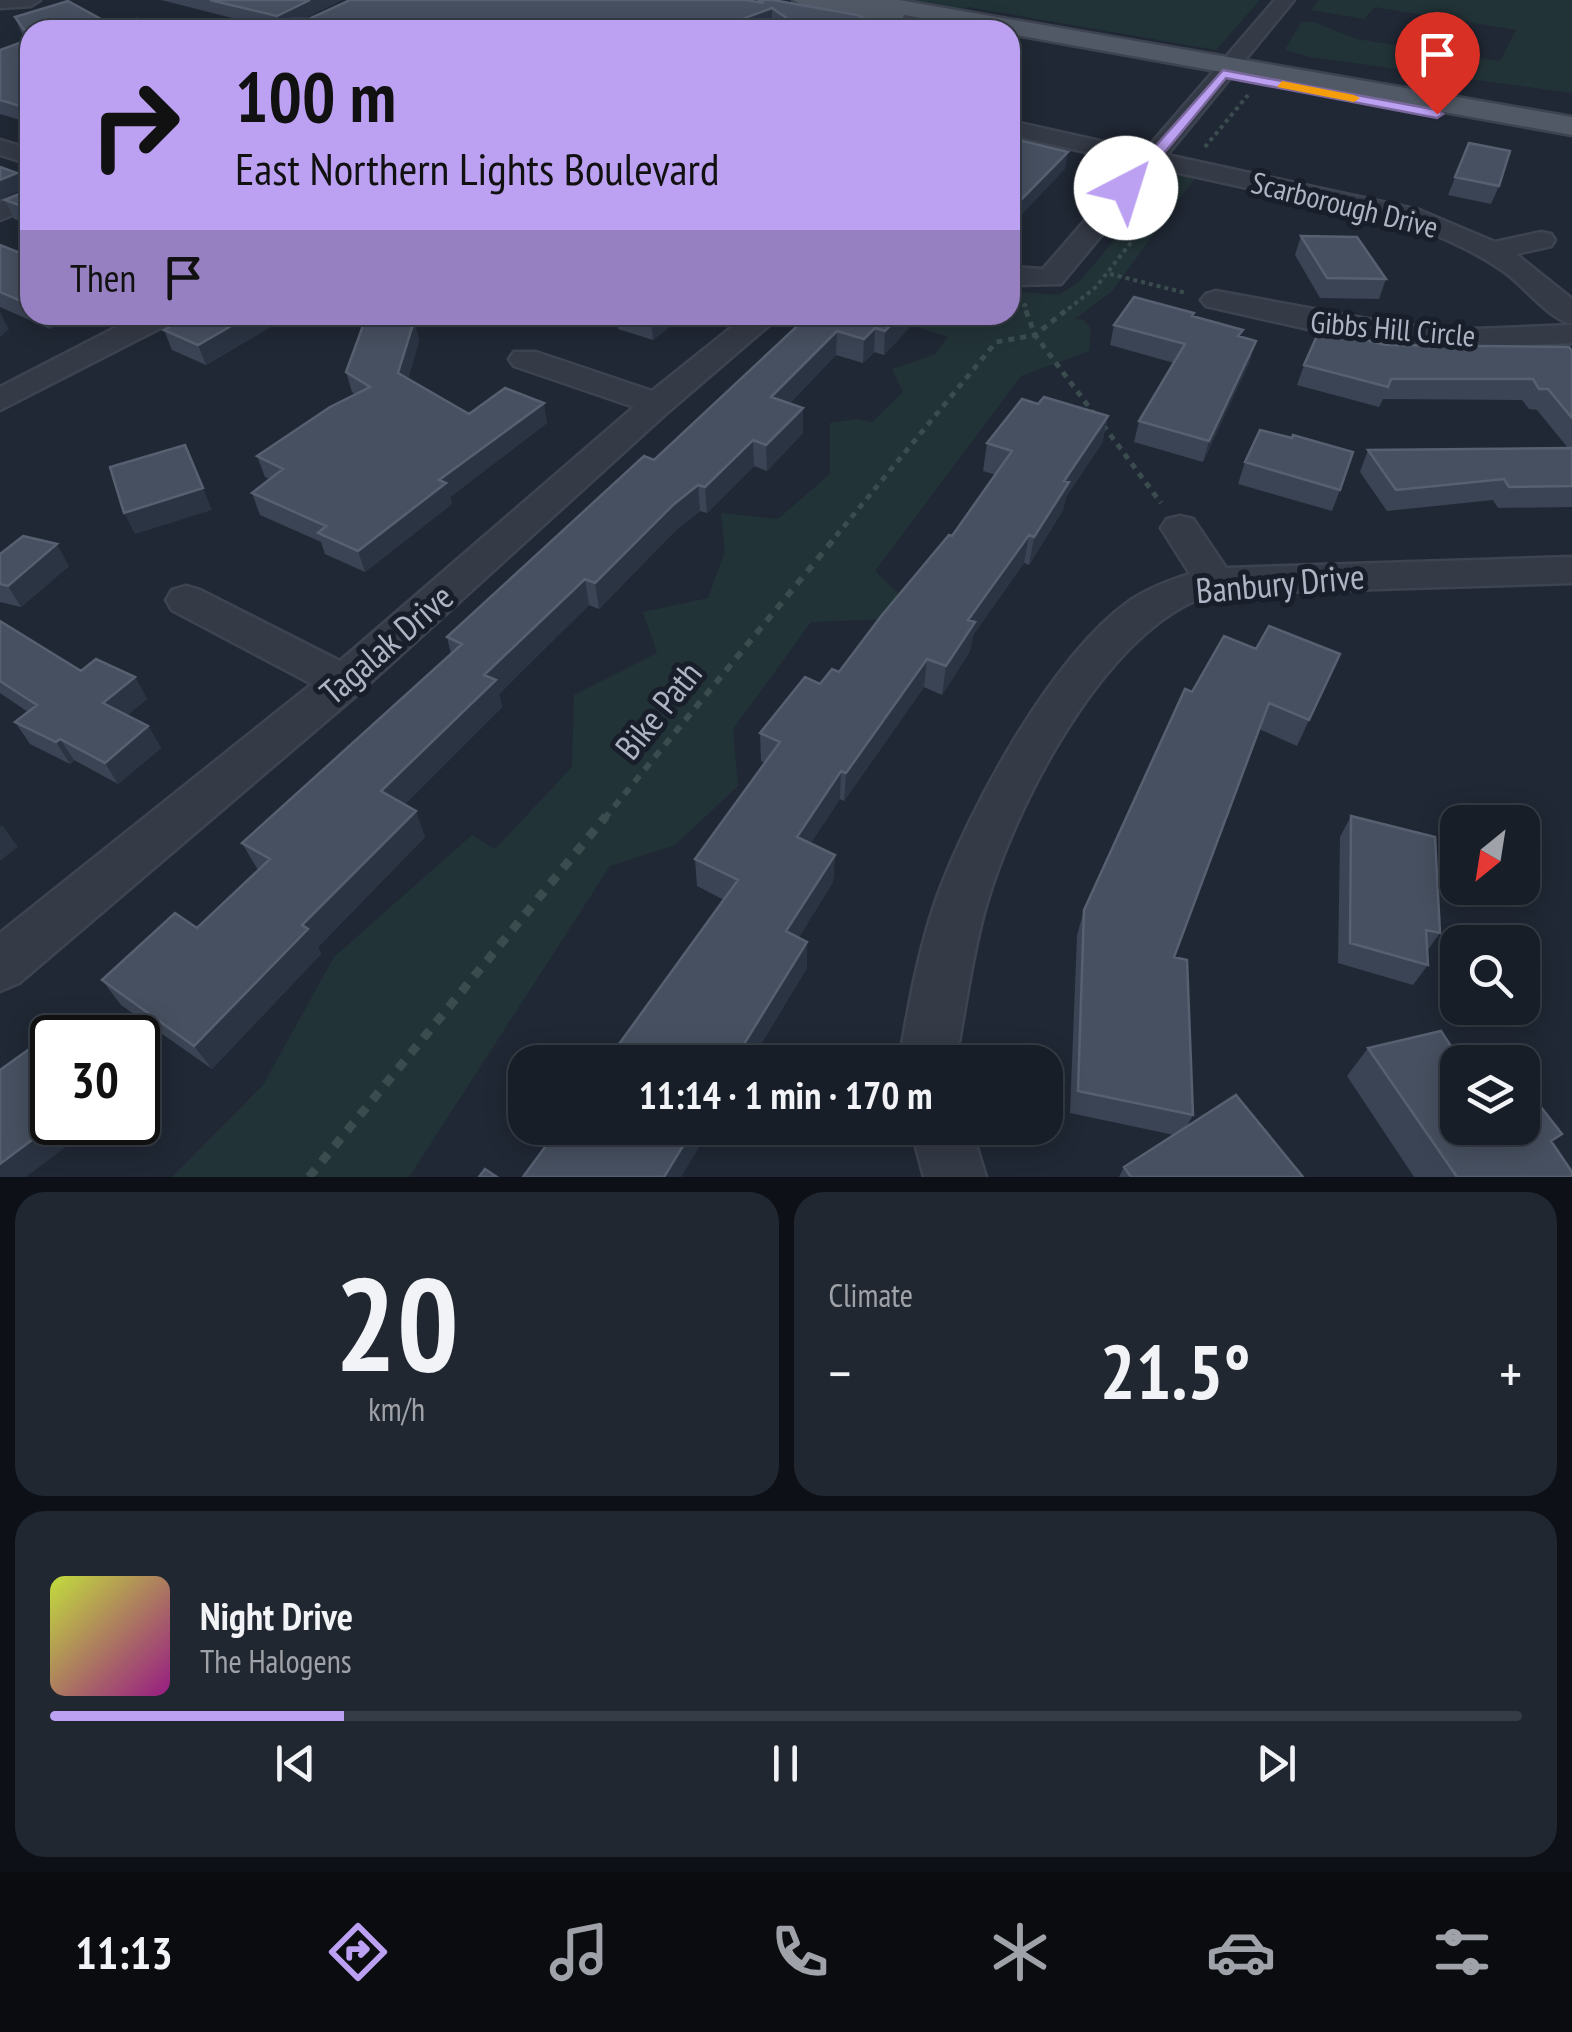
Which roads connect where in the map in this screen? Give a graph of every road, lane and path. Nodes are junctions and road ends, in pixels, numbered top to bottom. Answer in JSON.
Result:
{"nodes":[{"id":1,"x":31,"y":0,"type":"edge"},
{"id":2,"x":804,"y":0,"type":"edge"},
{"id":3,"x":860,"y":0,"type":"edge"},
{"id":4,"x":1285,"y":0,"type":"edge"},
{"id":5,"x":0,"y":2,"type":"edge"},
{"id":6,"x":918,"y":20,"type":"edge"},
{"id":7,"x":965,"y":20,"type":"edge"},
{"id":8,"x":1020,"y":31,"type":"edge"},
{"id":9,"x":1020,"y":38,"type":"edge"},
{"id":10,"x":1226,"y":70,"type":"junction"},
{"id":11,"x":1246,"y":98,"type":"dead end"},
{"id":12,"x":1572,"y":126,"type":"edge"},
{"id":13,"x":1020,"y":130,"type":"edge"},
{"id":14,"x":1572,"y":138,"type":"edge"},
{"id":15,"x":1152,"y":158,"type":"junction"},
{"id":16,"x":1190,"y":167,"type":"junction"},
{"id":17,"x":1541,"y":240,"type":"dead end"},
{"id":18,"x":1492,"y":251,"type":"junction"},
{"id":19,"x":1110,"y":274,"type":"junction"},
{"id":20,"x":1020,"y":280,"type":"edge"},
{"id":21,"x":1042,"y":288,"type":"junction"},
{"id":22,"x":1216,"y":300,"type":"joint"},
{"id":23,"x":1572,"y":315,"type":"edge"},
{"id":24,"x":143,"y":325,"type":"edge"},
{"id":25,"x":754,"y":325,"type":"edge"},
{"id":26,"x":1572,"y":334,"type":"edge"},
{"id":27,"x":1035,"y":335,"type":"junction"},
{"id":28,"x":525,"y":359,"type":"dead end"},
{"id":29,"x":0,"y":400,"type":"edge"},
{"id":30,"x":657,"y":404,"type":"junction"},
{"id":31,"x":1180,"y":528,"type":"joint"},
{"id":32,"x":1572,"y":570,"type":"edge"},
{"id":33,"x":1216,"y":583,"type":"junction"},
{"id":34,"x":186,"y":600,"type":"dead end"},
{"id":35,"x":344,"y":682,"type":"junction"},
{"id":36,"x":0,"y":966,"type":"edge"},
{"id":37,"x":931,"y":1045,"type":"edge"},
{"id":38,"x":945,"y":1145,"type":"edge"},
{"id":39,"x":309,"y":1177,"type":"edge"},
{"id":40,"x":955,"y":1177,"type":"edge"}],
"edges":[{"from":1,"to":5,"type":"street"},
{"from":2,"to":6,"type":"main road"},
{"from":3,"to":7,"type":"main road"},
{"from":4,"to":10,"type":"street"},
{"from":8,"to":10,"type":"main road"},
{"from":9,"to":10,"type":"main road"},
{"from":10,"to":12,"type":"main road"},
{"from":10,"to":14,"type":"main road"},
{"from":10,"to":15,"type":"street"},
{"from":11,"to":16,"type":"path"},
{"from":13,"to":15,"type":"street","name":"Scarborough Drive"},
{"from":15,"to":16,"type":"street","name":"Scarborough Drive"},
{"from":15,"to":21,"type":"street"},
{"from":16,"to":18,"type":"street","name":"Scarborough Drive"},
{"from":16,"to":19,"type":"path"},
{"from":17,"to":18,"type":"street"},
{"from":18,"to":23,"type":"street","name":"Scarborough Drive"},
{"from":19,"to":22,"type":"path"},
{"from":19,"to":27,"type":"path"},
{"from":20,"to":21,"type":"street"},
{"from":21,"to":27,"type":"path"},
{"from":22,"to":26,"type":"street","name":"Gibbs Hill Circle"},
{"from":24,"to":29,"type":"street"},
{"from":25,"to":30,"type":"street","name":"Tagalak Drive"},
{"from":27,"to":31,"type":"path"},
{"from":27,"to":39,"type":"path","name":"Bike Path"},
{"from":28,"to":30,"type":"street"},
{"from":30,"to":35,"type":"street","name":"Tagalak Drive"},
{"from":31,"to":33,"type":"street"},
{"from":32,"to":33,"type":"street","name":"Banbury Drive"},
{"from":33,"to":37,"type":"street","name":"Banbury Drive"},
{"from":34,"to":35,"type":"street"},
{"from":35,"to":36,"type":"street","name":"Tagalak Drive"},
{"from":38,"to":40,"type":"street"}]}
